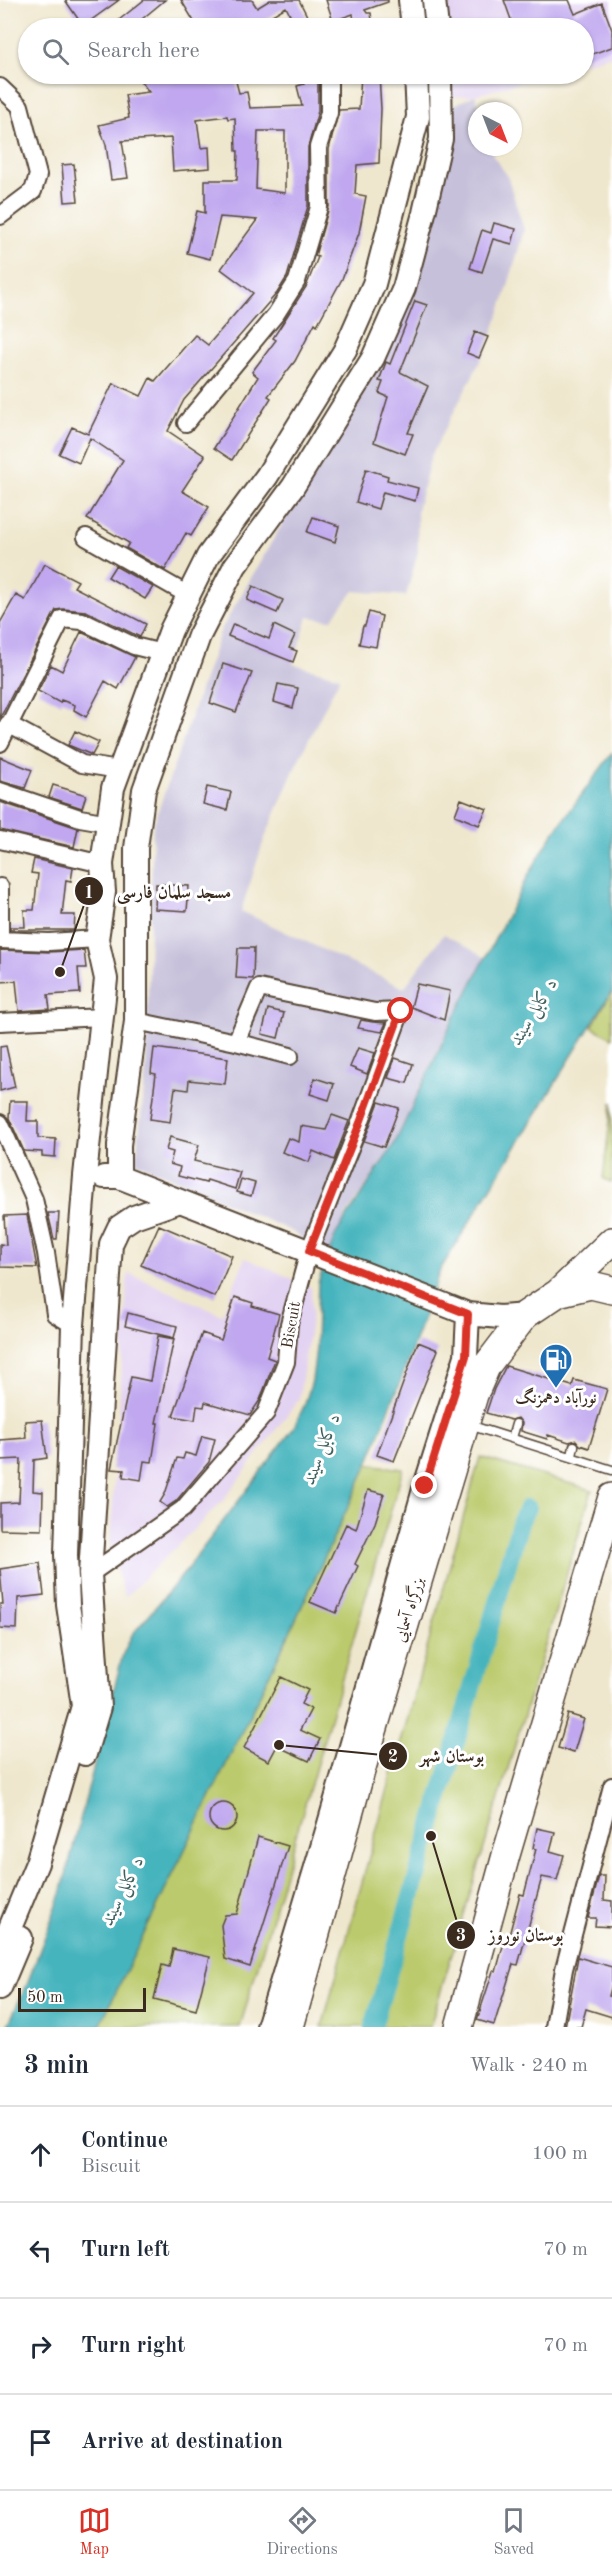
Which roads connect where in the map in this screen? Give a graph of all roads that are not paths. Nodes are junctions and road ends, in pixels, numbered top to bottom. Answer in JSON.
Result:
{"nodes":[{"id":1,"x":410,"y":0,"type":"edge"},
{"id":2,"x":434,"y":0,"type":"edge"},
{"id":3,"x":412,"y":18,"type":"edge"},
{"id":4,"x":436,"y":18,"type":"edge"},
{"id":5,"x":329,"y":84,"type":"edge"},
{"id":6,"x":416,"y":84,"type":"edge"},
{"id":7,"x":440,"y":84,"type":"edge"},
{"id":8,"x":0,"y":87,"type":"edge"},
{"id":9,"x":0,"y":216,"type":"edge"},
{"id":10,"x":186,"y":423,"type":"dead end"},
{"id":11,"x":86,"y":537,"type":"dead end"},
{"id":12,"x":188,"y":596,"type":"junction"},
{"id":13,"x":162,"y":653,"type":"junction"},
{"id":14,"x":8,"y":724,"type":"junction"},
{"id":15,"x":0,"y":743,"type":"edge"},
{"id":16,"x":119,"y":770,"type":"junction"},
{"id":17,"x":0,"y":791,"type":"edge"},
{"id":18,"x":109,"y":823,"type":"junction"},
{"id":19,"x":0,"y":840,"type":"edge"},
{"id":20,"x":102,"y":864,"type":"junction"},
{"id":21,"x":0,"y":887,"type":"edge"},
{"id":22,"x":97,"y":939,"type":"junction"},
{"id":23,"x":1,"y":940,"type":"edge"},
{"id":24,"x":102,"y":1017,"type":"junction"},
{"id":25,"x":136,"y":1021,"type":"junction"},
{"id":26,"x":0,"y":1022,"type":"edge"},
{"id":27,"x":236,"y":1042,"type":"junction"},
{"id":28,"x":290,"y":1056,"type":"dead end"},
{"id":29,"x":0,"y":1123,"type":"edge"},
{"id":30,"x":85,"y":1176,"type":"junction"},
{"id":31,"x":118,"y":1177,"type":"junction"},
{"id":32,"x":180,"y":1201,"type":"junction"},
{"id":33,"x":612,"y":1241,"type":"edge"},
{"id":34,"x":315,"y":1254,"type":"junction"},
{"id":35,"x":612,"y":1290,"type":"edge"},
{"id":36,"x":558,"y":1293,"type":"junction"},
{"id":37,"x":468,"y":1314,"type":"junction"},
{"id":38,"x":525,"y":1315,"type":"junction"},
{"id":39,"x":73,"y":1325,"type":"junction"},
{"id":40,"x":466,"y":1424,"type":"junction"},
{"id":41,"x":516,"y":1424,"type":"dead end"},
{"id":42,"x":512,"y":1438,"type":"junction"},
{"id":43,"x":574,"y":1446,"type":"dead end"},
{"id":44,"x":572,"y":1456,"type":"junction"},
{"id":45,"x":612,"y":1470,"type":"edge"},
{"id":46,"x":612,"y":1497,"type":"edge"},
{"id":47,"x":90,"y":1574,"type":"junction"},
{"id":48,"x":612,"y":1786,"type":"edge"},
{"id":49,"x":0,"y":1952,"type":"edge"},
{"id":50,"x":0,"y":1989,"type":"edge"},
{"id":51,"x":268,"y":2027,"type":"edge"},
{"id":52,"x":290,"y":2027,"type":"edge"},
{"id":53,"x":459,"y":2027,"type":"edge"},
{"id":54,"x":554,"y":2027,"type":"edge"}],
"edges":[{"from":1,"to":3,"type":"main road"},
{"from":2,"to":4,"type":"main road"},
{"from":5,"to":10,"type":"street"},
{"from":6,"to":12,"type":"main road"},
{"from":7,"to":25,"type":"main road"},
{"from":8,"to":9,"type":"street"},
{"from":11,"to":12,"type":"street"},
{"from":12,"to":13,"type":"main road"},
{"from":13,"to":14,"type":"street"},
{"from":13,"to":16,"type":"main road"},
{"from":14,"to":15,"type":"street"},
{"from":14,"to":16,"type":"street"},
{"from":16,"to":18,"type":"main road"},
{"from":17,"to":18,"type":"street"},
{"from":18,"to":20,"type":"main road"},
{"from":19,"to":20,"type":"street"},
{"from":20,"to":22,"type":"main road"},
{"from":21,"to":23,"type":"street"},
{"from":22,"to":23,"type":"street"},
{"from":22,"to":24,"type":"main road"},
{"from":24,"to":26,"type":"street"},
{"from":24,"to":30,"type":"main road"},
{"from":25,"to":27,"type":"street"},
{"from":25,"to":31,"type":"main road"},
{"from":27,"to":28,"type":"street"},
{"from":27,"to":34,"type":"street","name":"Biscuit"},
{"from":29,"to":39,"type":"street"},
{"from":30,"to":31,"type":"main road"},
{"from":30,"to":39,"type":"main road"},
{"from":31,"to":32,"type":"main road"},
{"from":32,"to":34,"type":"main road"},
{"from":32,"to":47,"type":"main road"},
{"from":33,"to":36,"type":"highway","name":"بزرگراه آسمایی"},
{"from":34,"to":37,"type":"main road"},
{"from":34,"to":47,"type":"street","name":"Biscuit"},
{"from":35,"to":36,"type":"highway"},
{"from":36,"to":38,"type":"highway","name":"بزرگراه آسمایی"},
{"from":37,"to":38,"type":"main road"},
{"from":37,"to":51,"type":"main road"},
{"from":38,"to":40,"type":"highway","name":"بزرگراه آسمایی"},
{"from":39,"to":49,"type":"main road"},
{"from":40,"to":42,"type":"lane"},
{"from":40,"to":52,"type":"highway","name":"بزرگراه آسمایی"},
{"from":41,"to":42,"type":"lane"},
{"from":42,"to":44,"type":"lane"},
{"from":43,"to":44,"type":"lane"},
{"from":44,"to":45,"type":"lane"},
{"from":46,"to":53,"type":"highway"},
{"from":47,"to":50,"type":"main road"},
{"from":48,"to":54,"type":"street"}]}
